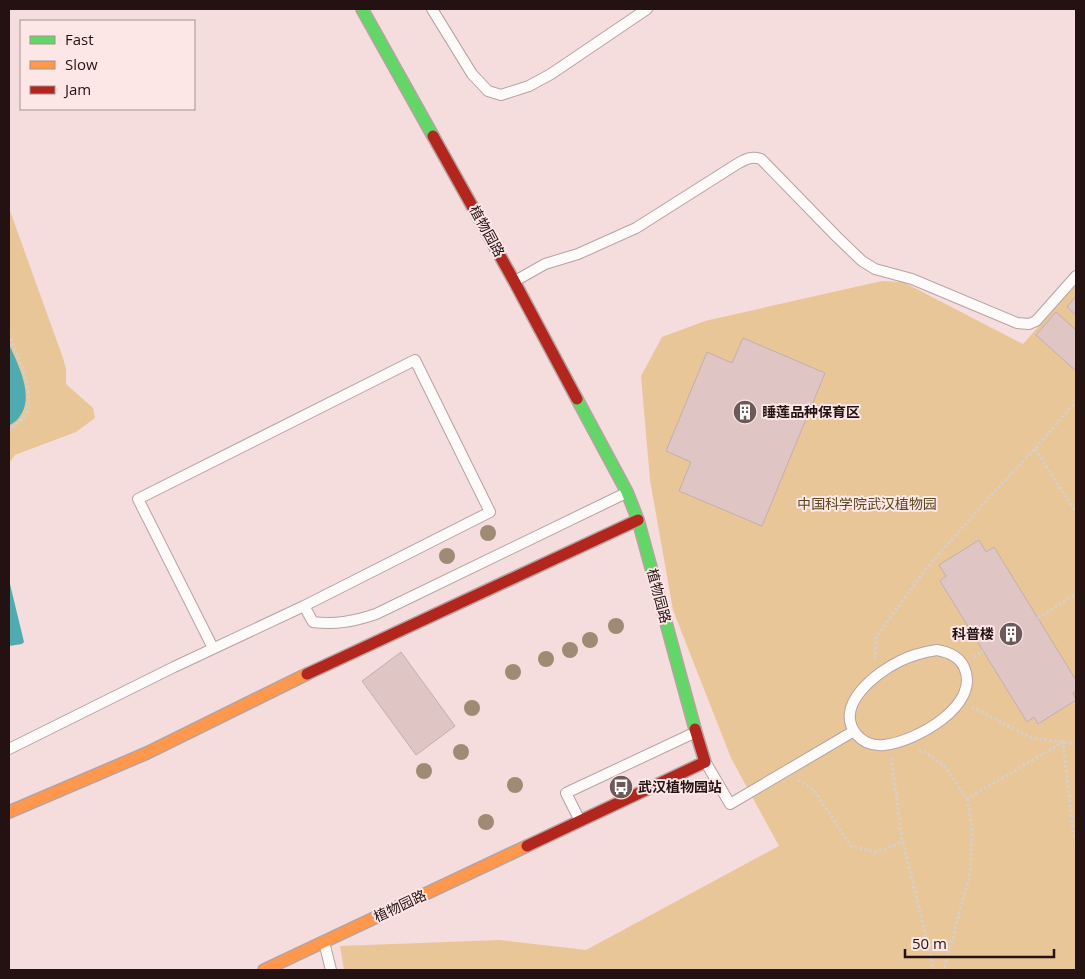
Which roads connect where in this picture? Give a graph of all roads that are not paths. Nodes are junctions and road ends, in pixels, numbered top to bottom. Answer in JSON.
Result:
{"nodes":[{"id":1,"x":362,"y":9,"type":"edge"},
{"id":2,"x":432,"y":9,"type":"edge"},
{"id":3,"x":647,"y":9,"type":"edge"},
{"id":4,"x":1076,"y":276,"type":"edge"},
{"id":5,"x":514,"y":281,"type":"junction"},
{"id":6,"x":627,"y":492,"type":"junction"},
{"id":7,"x":638,"y":520,"type":"junction"},
{"id":8,"x":304,"y":606,"type":"junction"},
{"id":9,"x":213,"y":648,"type":"junction"},
{"id":10,"x":854,"y":731,"type":"junction"},
{"id":11,"x":697,"y":732,"type":"junction"},
{"id":12,"x":9,"y":749,"type":"edge"},
{"id":13,"x":705,"y":762,"type":"junction"},
{"id":14,"x":9,"y":812,"type":"edge"},
{"id":15,"x":580,"y":822,"type":"junction"},
{"id":16,"x":324,"y":942,"type":"junction"},
{"id":17,"x":264,"y":970,"type":"edge"},
{"id":18,"x":331,"y":970,"type":"edge"}],
"edges":[{"from":1,"to":5,"type":"street","name":"植物园路"},
{"from":2,"to":3,"type":"lane"},
{"from":4,"to":5,"type":"lane"},
{"from":5,"to":6,"type":"street","name":"植物园路"},
{"from":6,"to":7,"type":"street","name":"植物园路"},
{"from":6,"to":8,"type":"lane"},
{"from":7,"to":11,"type":"street","name":"植物园路"},
{"from":7,"to":14,"type":"street"},
{"from":8,"to":9,"type":"lane"},
{"from":8,"to":9,"type":"lane"},
{"from":9,"to":12,"type":"lane"},
{"from":10,"to":10,"type":"lane"},
{"from":10,"to":13,"type":"lane"},
{"from":11,"to":13,"type":"street","name":"植物园路"},
{"from":11,"to":15,"type":"lane"},
{"from":13,"to":15,"type":"street","name":"植物园路"},
{"from":15,"to":16,"type":"street","name":"植物园路"},
{"from":16,"to":17,"type":"street","name":"植物园路"},
{"from":16,"to":18,"type":"lane"}]}
